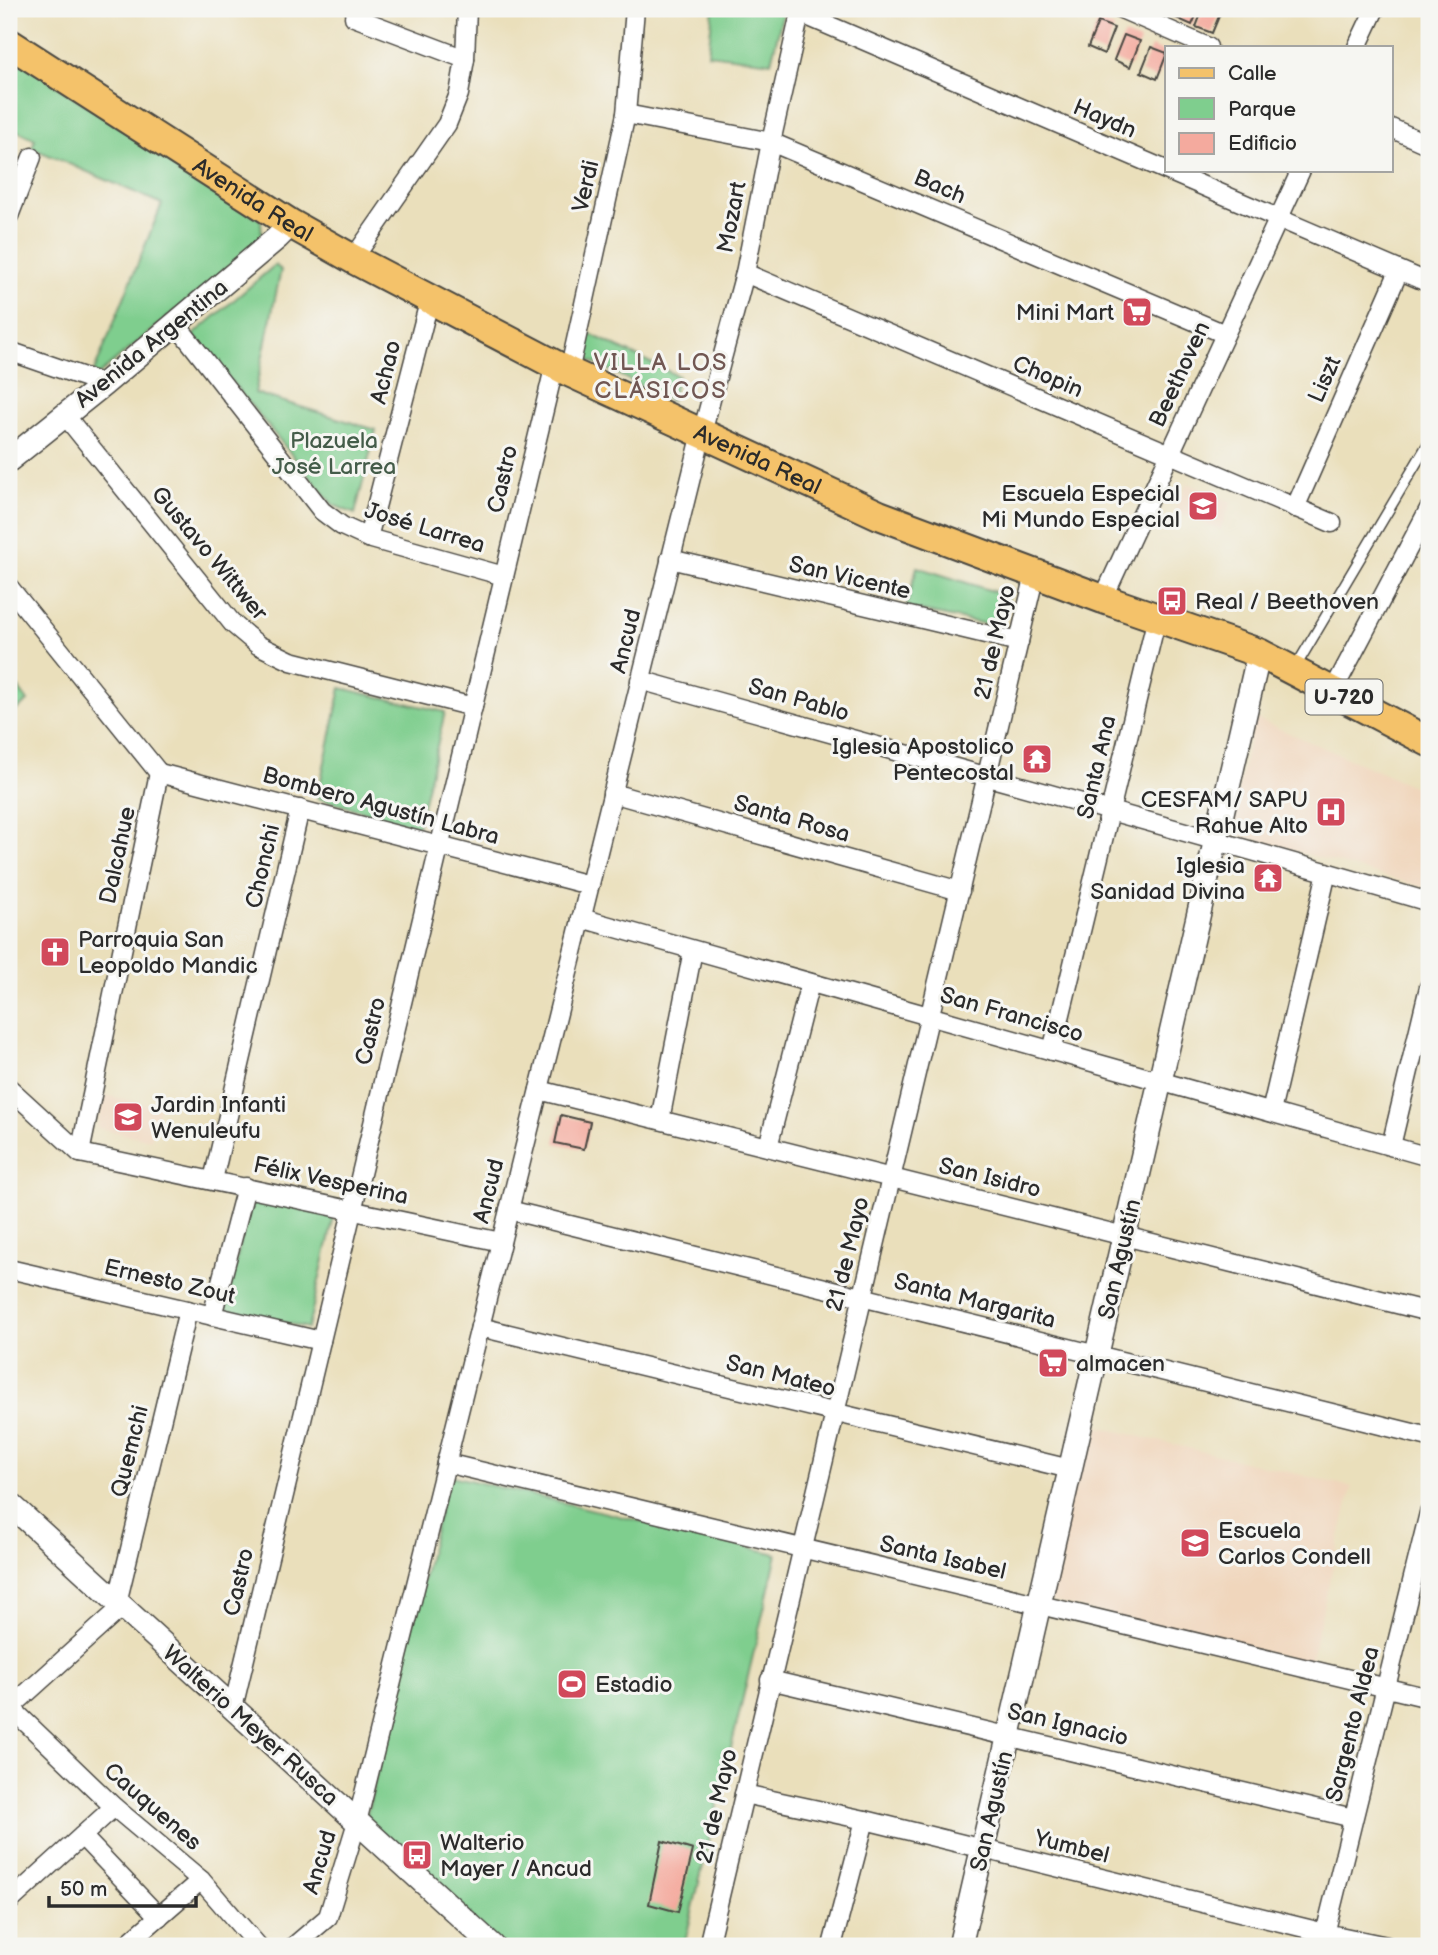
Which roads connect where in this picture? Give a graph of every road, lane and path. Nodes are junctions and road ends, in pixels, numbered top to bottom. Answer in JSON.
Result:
{"nodes":[{"id":1,"x":467,"y":9,"type":"edge"},
{"id":2,"x":635,"y":9,"type":"edge"},
{"id":3,"x":1121,"y":9,"type":"edge"},
{"id":4,"x":1375,"y":9,"type":"edge"},
{"id":5,"x":801,"y":11,"type":"edge"},
{"id":6,"x":354,"y":17,"type":"dead end"},
{"id":7,"x":9,"y":43,"type":"edge"},
{"id":8,"x":1206,"y":46,"type":"edge"},
{"id":9,"x":1357,"y":46,"type":"edge"},
{"id":10,"x":465,"y":59,"type":"junction"},
{"id":11,"x":626,"y":114,"type":"junction"},
{"id":12,"x":1392,"y":128,"type":"edge"},
{"id":13,"x":771,"y":142,"type":"junction"},
{"id":14,"x":1429,"y":145,"type":"edge"},
{"id":15,"x":32,"y":157,"type":"dead end"},
{"id":16,"x":1165,"y":170,"type":"edge"},
{"id":17,"x":1170,"y":172,"type":"edge"},
{"id":18,"x":1300,"y":172,"type":"edge"},
{"id":19,"x":9,"y":216,"type":"edge"},
{"id":20,"x":1278,"y":219,"type":"junction"},
{"id":21,"x":291,"y":225,"type":"junction"},
{"id":22,"x":353,"y":259,"type":"junction"},
{"id":23,"x":1399,"y":271,"type":"junction"},
{"id":24,"x":745,"y":273,"type":"junction"},
{"id":25,"x":1429,"y":283,"type":"edge"},
{"id":26,"x":430,"y":299,"type":"junction"},
{"id":27,"x":176,"y":324,"type":"junction"},
{"id":28,"x":1225,"y":334,"type":"junction"},
{"id":29,"x":9,"y":351,"type":"edge"},
{"id":30,"x":562,"y":368,"type":"junction"},
{"id":31,"x":104,"y":384,"type":"junction"},
{"id":32,"x":64,"y":414,"type":"junction"},
{"id":33,"x":702,"y":433,"type":"junction"},
{"id":34,"x":1429,"y":442,"type":"edge"},
{"id":35,"x":1169,"y":454,"type":"junction"},
{"id":36,"x":9,"y":460,"type":"edge"},
{"id":37,"x":1295,"y":508,"type":"junction"},
{"id":38,"x":1429,"y":509,"type":"edge"},
{"id":39,"x":1332,"y":523,"type":"dead end"},
{"id":40,"x":368,"y":538,"type":"junction"},
{"id":41,"x":670,"y":559,"type":"junction"},
{"id":42,"x":1035,"y":574,"type":"junction"},
{"id":43,"x":504,"y":576,"type":"junction"},
{"id":44,"x":9,"y":587,"type":"edge"},
{"id":45,"x":1102,"y":599,"type":"junction"},
{"id":46,"x":1157,"y":617,"type":"junction"},
{"id":47,"x":1019,"y":642,"type":"junction"},
{"id":48,"x":1259,"y":653,"type":"junction"},
{"id":49,"x":1294,"y":670,"type":"junction"},
{"id":50,"x":640,"y":680,"type":"junction"},
{"id":51,"x":1333,"y":691,"type":"junction"},
{"id":52,"x":473,"y":707,"type":"junction"},
{"id":53,"x":1429,"y":741,"type":"edge"},
{"id":54,"x":159,"y":773,"type":"junction"},
{"id":55,"x":987,"y":778,"type":"junction"},
{"id":56,"x":612,"y":793,"type":"junction"},
{"id":57,"x":300,"y":809,"type":"junction"},
{"id":58,"x":1111,"y":810,"type":"junction"},
{"id":59,"x":1216,"y":841,"type":"junction"},
{"id":60,"x":439,"y":846,"type":"junction"},
{"id":61,"x":1327,"y":872,"type":"junction"},
{"id":62,"x":589,"y":886,"type":"junction"},
{"id":63,"x":960,"y":891,"type":"junction"},
{"id":64,"x":1429,"y":902,"type":"edge"},
{"id":65,"x":581,"y":918,"type":"junction"},
{"id":66,"x":693,"y":950,"type":"junction"},
{"id":67,"x":810,"y":983,"type":"junction"},
{"id":68,"x":1429,"y":987,"type":"edge"},
{"id":69,"x":930,"y":1016,"type":"junction"},
{"id":70,"x":1052,"y":1051,"type":"junction"},
{"id":71,"x":1160,"y":1081,"type":"junction"},
{"id":72,"x":9,"y":1088,"type":"edge"},
{"id":73,"x":539,"y":1090,"type":"junction"},
{"id":74,"x":1271,"y":1112,"type":"junction"},
{"id":75,"x":660,"y":1120,"type":"junction"},
{"id":76,"x":1391,"y":1146,"type":"junction"},
{"id":77,"x":768,"y":1147,"type":"junction"},
{"id":78,"x":80,"y":1153,"type":"junction"},
{"id":79,"x":1429,"y":1157,"type":"edge"},
{"id":80,"x":891,"y":1177,"type":"junction"},
{"id":81,"x":213,"y":1180,"type":"junction"},
{"id":82,"x":246,"y":1187,"type":"junction"},
{"id":83,"x":352,"y":1210,"type":"junction"},
{"id":84,"x":509,"y":1210,"type":"junction"},
{"id":85,"x":1124,"y":1236,"type":"junction"},
{"id":86,"x":501,"y":1242,"type":"junction"},
{"id":87,"x":9,"y":1269,"type":"edge"},
{"id":88,"x":862,"y":1298,"type":"junction"},
{"id":89,"x":188,"y":1310,"type":"junction"},
{"id":90,"x":1429,"y":1312,"type":"edge"},
{"id":91,"x":212,"y":1316,"type":"junction"},
{"id":92,"x":480,"y":1327,"type":"junction"},
{"id":93,"x":321,"y":1340,"type":"junction"},
{"id":94,"x":1097,"y":1355,"type":"junction"},
{"id":95,"x":834,"y":1413,"type":"junction"},
{"id":96,"x":1429,"y":1437,"type":"edge"},
{"id":97,"x":446,"y":1463,"type":"junction"},
{"id":98,"x":1070,"y":1469,"type":"junction"},
{"id":99,"x":9,"y":1503,"type":"edge"},
{"id":100,"x":1429,"y":1513,"type":"edge"},
{"id":101,"x":802,"y":1549,"type":"junction"},
{"id":102,"x":119,"y":1605,"type":"junction"},
{"id":103,"x":1039,"y":1605,"type":"junction"},
{"id":104,"x":770,"y":1681,"type":"junction"},
{"id":105,"x":1386,"y":1688,"type":"junction"},
{"id":106,"x":1429,"y":1698,"type":"edge"},
{"id":107,"x":10,"y":1708,"type":"edge"},
{"id":108,"x":233,"y":1708,"type":"junction"},
{"id":109,"x":1009,"y":1735,"type":"junction"},
{"id":110,"x":744,"y":1794,"type":"junction"},
{"id":111,"x":114,"y":1807,"type":"junction"},
{"id":112,"x":1353,"y":1818,"type":"junction"},
{"id":113,"x":865,"y":1820,"type":"junction"},
{"id":114,"x":357,"y":1822,"type":"junction"},
{"id":115,"x":82,"y":1836,"type":"junction"},
{"id":116,"x":983,"y":1849,"type":"junction"},
{"id":117,"x":201,"y":1880,"type":"junction"},
{"id":118,"x":9,"y":1902,"type":"edge"},
{"id":119,"x":159,"y":1917,"type":"junction"},
{"id":120,"x":1324,"y":1939,"type":"edge"},
{"id":121,"x":125,"y":1946,"type":"edge"},
{"id":122,"x":258,"y":1946,"type":"edge"},
{"id":123,"x":294,"y":1946,"type":"edge"},
{"id":124,"x":493,"y":1946,"type":"edge"},
{"id":125,"x":708,"y":1946,"type":"edge"},
{"id":126,"x":832,"y":1946,"type":"edge"},
{"id":127,"x":960,"y":1946,"type":"edge"},
{"id":128,"x":1387,"y":1946,"type":"edge"}],
"edges":[{"from":1,"to":10,"type":"street"},
{"from":2,"to":11,"type":"street","name":"Verdi"},
{"from":3,"to":8,"type":"street"},
{"from":4,"to":9,"type":"street"},
{"from":5,"to":13,"type":"street","name":"Mozart"},
{"from":5,"to":16,"type":"street","name":"Haydn"},
{"from":6,"to":10,"type":"street"},
{"from":7,"to":21,"type":"main road","name":"Avenida Real","number":"U-720"},
{"from":10,"to":22,"type":"street"},
{"from":11,"to":13,"type":"street","name":"Bach"},
{"from":11,"to":30,"type":"street","name":"Verdi"},
{"from":12,"to":14,"type":"street"},
{"from":13,"to":24,"type":"street","name":"Mozart"},
{"from":13,"to":28,"type":"street","name":"Bach"},
{"from":15,"to":19,"type":"street"},
{"from":17,"to":20,"type":"street","name":"Haydn"},
{"from":18,"to":20,"type":"street","name":"Beethoven"},
{"from":20,"to":23,"type":"street","name":"Haydn"},
{"from":20,"to":28,"type":"street","name":"Beethoven"},
{"from":21,"to":22,"type":"main road","name":"Avenida Real","number":"U-720"},
{"from":21,"to":27,"type":"street","name":"Avenida Argentina"},
{"from":22,"to":26,"type":"main road","name":"Avenida Real","number":"U-720"},
{"from":23,"to":25,"type":"street","name":"Haydn"},
{"from":23,"to":37,"type":"street","name":"Liszt"},
{"from":24,"to":33,"type":"street","name":"Mozart"},
{"from":24,"to":35,"type":"street","name":"Chopin"},
{"from":26,"to":30,"type":"main road","name":"Avenida Real","number":"U-720"},
{"from":26,"to":40,"type":"street","name":"Achao"},
{"from":27,"to":31,"type":"street","name":"Avenida Argentina"},
{"from":27,"to":40,"type":"street","name":"José Larrea"},
{"from":28,"to":35,"type":"street","name":"Beethoven"},
{"from":29,"to":31,"type":"street"},
{"from":30,"to":33,"type":"main road","name":"Avenida Real","number":"U-720"},
{"from":30,"to":43,"type":"street","name":"Castro"},
{"from":31,"to":32,"type":"street","name":"Avenida Argentina"},
{"from":32,"to":36,"type":"street","name":"Avenida Argentina"},
{"from":32,"to":52,"type":"street","name":"Gustavo Wittwer"},
{"from":33,"to":41,"type":"street","name":"Ancud"},
{"from":33,"to":42,"type":"main road","name":"Avenida Real","number":"U-720"},
{"from":34,"to":49,"type":"lane"},
{"from":35,"to":37,"type":"street","name":"Chopin"},
{"from":35,"to":45,"type":"street","name":"Beethoven"},
{"from":37,"to":39,"type":"street","name":"Chopin"},
{"from":38,"to":51,"type":"street"},
{"from":40,"to":43,"type":"street","name":"José Larrea"},
{"from":41,"to":47,"type":"street","name":"San Vicente"},
{"from":41,"to":50,"type":"street","name":"Ancud"},
{"from":42,"to":45,"type":"main road","name":"Avenida Real","number":"U-720"},
{"from":42,"to":47,"type":"street","name":"21 de Mayo"},
{"from":43,"to":52,"type":"street","name":"Castro"},
{"from":44,"to":54,"type":"street"},
{"from":45,"to":46,"type":"main road","name":"Avenida Real","number":"U-720"},
{"from":46,"to":48,"type":"main road","name":"Avenida Real","number":"U-720"},
{"from":46,"to":58,"type":"street","name":"Santa Ana"},
{"from":47,"to":55,"type":"street","name":"21 de Mayo"},
{"from":48,"to":49,"type":"main road","name":"Avenida Real","number":"U-720"},
{"from":48,"to":59,"type":"street","name":"San Agustín"},
{"from":49,"to":51,"type":"main road","name":"Avenida Real","number":"U-720"},
{"from":50,"to":55,"type":"street","name":"San Pablo"},
{"from":50,"to":56,"type":"street","name":"Ancud"},
{"from":51,"to":53,"type":"main road","name":"Avenida Real","number":"U-720"},
{"from":52,"to":60,"type":"street","name":"Castro"},
{"from":54,"to":57,"type":"street","name":"Bombero Agustín Labra"},
{"from":54,"to":78,"type":"street","name":"Dalcahue"},
{"from":55,"to":58,"type":"street","name":"San Pablo"},
{"from":55,"to":63,"type":"street","name":"21 de Mayo"},
{"from":56,"to":62,"type":"street","name":"Ancud"},
{"from":56,"to":63,"type":"street","name":"Santa Rosa"},
{"from":57,"to":60,"type":"street","name":"Bombero Agustín Labra"},
{"from":57,"to":81,"type":"street","name":"Chonchi"},
{"from":58,"to":59,"type":"street","name":"San Pablo"},
{"from":58,"to":70,"type":"street","name":"Santa Ana"},
{"from":59,"to":61,"type":"street","name":"San Pablo"},
{"from":59,"to":71,"type":"street","name":"San Agustín"},
{"from":60,"to":62,"type":"street","name":"Bombero Agustín Labra"},
{"from":60,"to":83,"type":"street","name":"Castro"},
{"from":61,"to":64,"type":"street","name":"San Pablo"},
{"from":61,"to":74,"type":"street"},
{"from":62,"to":65,"type":"street","name":"Ancud"},
{"from":63,"to":69,"type":"street","name":"21 de Mayo"},
{"from":65,"to":66,"type":"street","name":"San Francisco"},
{"from":65,"to":73,"type":"street","name":"Ancud"},
{"from":66,"to":67,"type":"street","name":"San Francisco"},
{"from":66,"to":75,"type":"street"},
{"from":67,"to":69,"type":"street","name":"San Francisco"},
{"from":67,"to":77,"type":"street"},
{"from":68,"to":76,"type":"street"},
{"from":69,"to":70,"type":"street","name":"San Francisco"},
{"from":69,"to":80,"type":"street","name":"21 de Mayo"},
{"from":70,"to":71,"type":"street","name":"San Francisco"},
{"from":71,"to":74,"type":"street","name":"San Francisco"},
{"from":71,"to":85,"type":"street","name":"San Agustín"},
{"from":72,"to":78,"type":"street"},
{"from":73,"to":75,"type":"street","name":"San Isidro"},
{"from":73,"to":84,"type":"street","name":"Ancud"},
{"from":74,"to":76,"type":"street","name":"San Francisco"},
{"from":75,"to":77,"type":"street","name":"San Isidro"},
{"from":76,"to":79,"type":"street","name":"San Francisco"},
{"from":77,"to":80,"type":"street","name":"San Isidro"},
{"from":78,"to":81,"type":"street","name":"Félix Vesperina"},
{"from":80,"to":85,"type":"street","name":"San Isidro"},
{"from":80,"to":88,"type":"street","name":"21 de Mayo"},
{"from":81,"to":82,"type":"street","name":"Félix Vesperina"},
{"from":82,"to":83,"type":"street","name":"Félix Vesperina"},
{"from":82,"to":91,"type":"street"},
{"from":83,"to":86,"type":"street","name":"Félix Vesperina"},
{"from":83,"to":93,"type":"street","name":"Castro"},
{"from":84,"to":86,"type":"street","name":"Ancud"},
{"from":84,"to":88,"type":"street","name":"Santa Margarita"},
{"from":85,"to":90,"type":"street","name":"San Isidro"},
{"from":85,"to":94,"type":"street","name":"San Agustín"},
{"from":86,"to":92,"type":"street","name":"Ancud"},
{"from":87,"to":89,"type":"street","name":"Ernesto Zout"},
{"from":88,"to":94,"type":"street","name":"Santa Margarita"},
{"from":88,"to":95,"type":"street","name":"21 de Mayo"},
{"from":89,"to":91,"type":"street","name":"Ernesto Zout"},
{"from":89,"to":102,"type":"street","name":"Quemchi"},
{"from":91,"to":93,"type":"street","name":"Ernesto Zout"},
{"from":92,"to":95,"type":"street","name":"San Mateo"},
{"from":92,"to":97,"type":"street","name":"Ancud"},
{"from":93,"to":108,"type":"street","name":"Castro"},
{"from":94,"to":96,"type":"street","name":"Santa Margarita"},
{"from":94,"to":98,"type":"street","name":"San Agustín"},
{"from":95,"to":98,"type":"street","name":"San Mateo"},
{"from":95,"to":101,"type":"street","name":"21 de Mayo"},
{"from":97,"to":101,"type":"street","name":"Santa Isabel"},
{"from":97,"to":114,"type":"street","name":"Ancud"},
{"from":98,"to":103,"type":"street","name":"San Agustín"},
{"from":99,"to":102,"type":"street","name":"Walterio Meyer Rusca"},
{"from":100,"to":105,"type":"street","name":"Sargento Aldea"},
{"from":101,"to":103,"type":"street","name":"Santa Isabel"},
{"from":101,"to":104,"type":"street","name":"21 de Mayo"},
{"from":102,"to":107,"type":"street"},
{"from":102,"to":108,"type":"street","name":"Walterio Meyer Rusca"},
{"from":103,"to":105,"type":"street","name":"Santa Isabel"},
{"from":103,"to":109,"type":"street","name":"San Agustín"},
{"from":104,"to":109,"type":"street","name":"San Ignacio"},
{"from":104,"to":110,"type":"street","name":"21 de Mayo"},
{"from":105,"to":106,"type":"street","name":"Santa Isabel"},
{"from":105,"to":112,"type":"street","name":"Sargento Aldea"},
{"from":107,"to":111,"type":"street","name":"Cauquenes"},
{"from":108,"to":114,"type":"street","name":"Walterio Meyer Rusca"},
{"from":109,"to":112,"type":"street","name":"San Ignacio"},
{"from":109,"to":116,"type":"street","name":"San Agustín"},
{"from":110,"to":113,"type":"street","name":"Yumbel"},
{"from":110,"to":125,"type":"street","name":"21 de Mayo"},
{"from":111,"to":115,"type":"street"},
{"from":111,"to":117,"type":"street","name":"Cauquenes"},
{"from":112,"to":120,"type":"street","name":"Sargento Aldea"},
{"from":113,"to":116,"type":"street","name":"Yumbel"},
{"from":113,"to":126,"type":"street"},
{"from":114,"to":123,"type":"street","name":"Ancud"},
{"from":114,"to":124,"type":"street","name":"Walterio Meyer Rusca"},
{"from":115,"to":118,"type":"street"},
{"from":115,"to":119,"type":"street"},
{"from":116,"to":120,"type":"street","name":"Yumbel"},
{"from":116,"to":127,"type":"street","name":"San Agustín"},
{"from":117,"to":119,"type":"street"},
{"from":117,"to":122,"type":"street","name":"Cauquenes"},
{"from":119,"to":121,"type":"street"},
{"from":120,"to":128,"type":"street","name":"Yumbel"}]}
